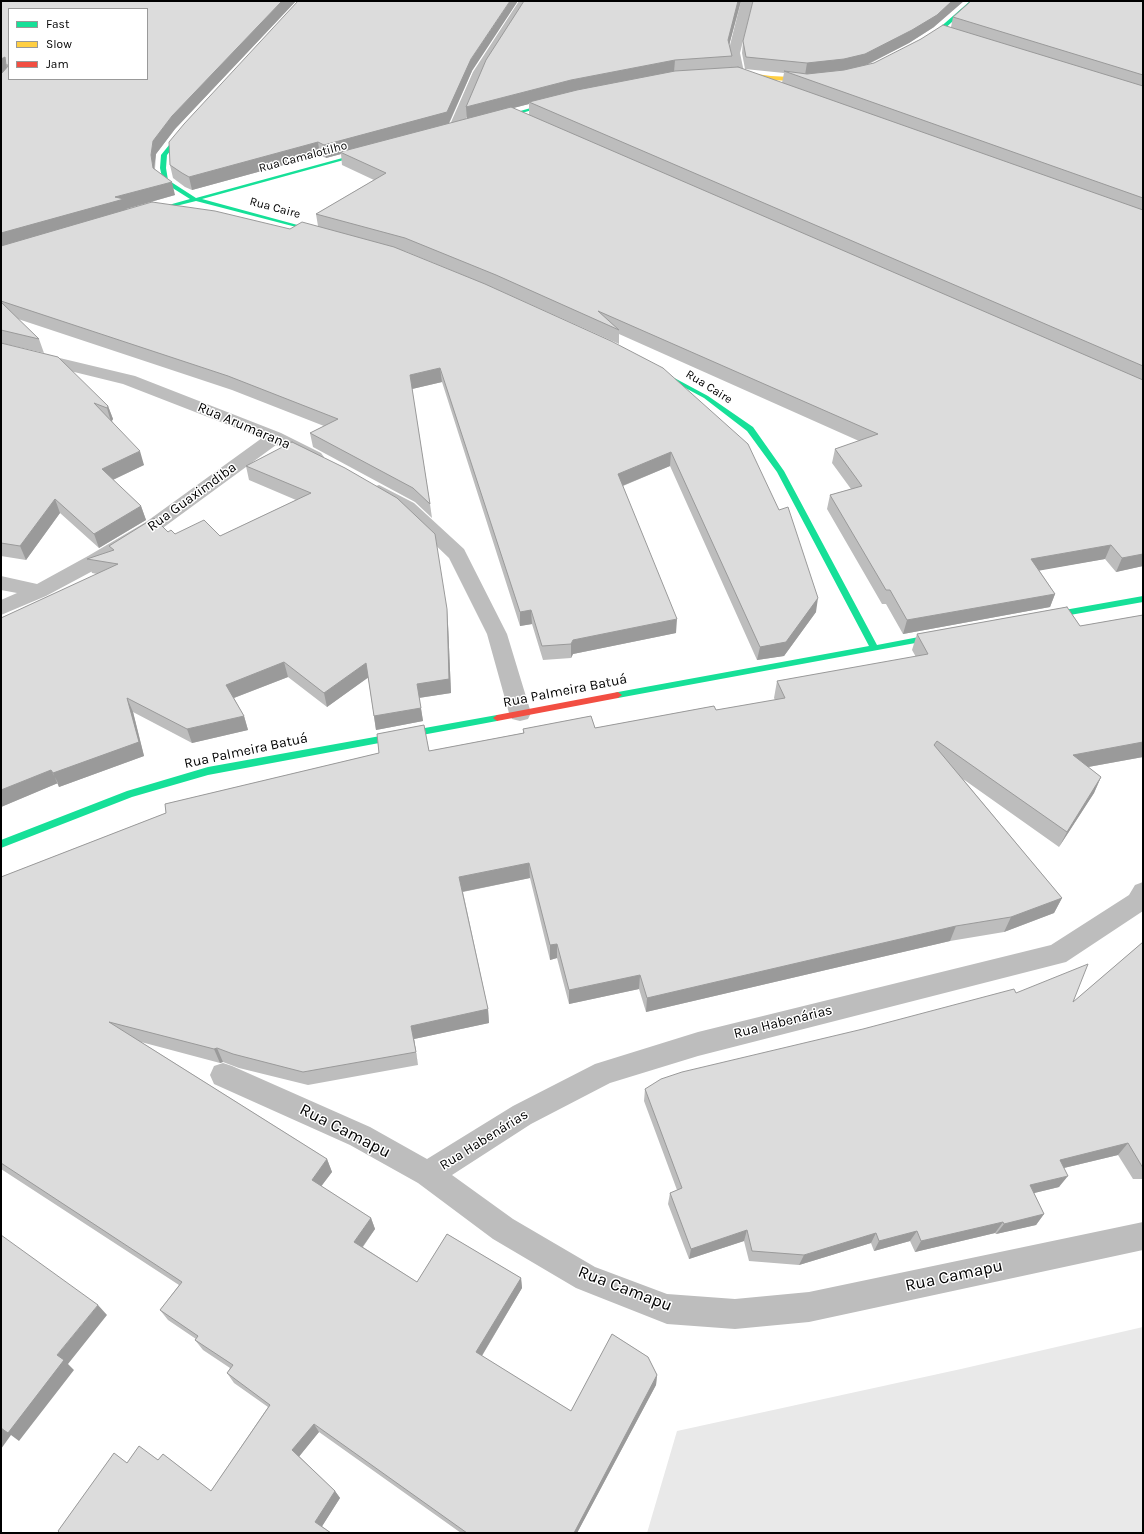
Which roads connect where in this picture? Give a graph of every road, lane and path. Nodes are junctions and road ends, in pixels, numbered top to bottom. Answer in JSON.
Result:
{"nodes":[{"id":1,"x":524,"y":1,"type":"edge"},
{"id":2,"x":747,"y":1,"type":"edge"},
{"id":3,"x":973,"y":1,"type":"edge"},
{"id":4,"x":939,"y":31,"type":"junction"},
{"id":5,"x":954,"y":36,"type":"edge"},
{"id":6,"x":914,"y":47,"type":"edge"},
{"id":7,"x":735,"y":74,"type":"junction"},
{"id":8,"x":820,"y":79,"type":"edge"},
{"id":9,"x":791,"y":93,"type":"edge"},
{"id":10,"x":569,"y":99,"type":"edge"},
{"id":11,"x":513,"y":114,"type":"junction"},
{"id":12,"x":197,"y":115,"type":"edge"},
{"id":13,"x":484,"y":122,"type":"edge"},
{"id":14,"x":535,"y":124,"type":"edge"},
{"id":15,"x":469,"y":126,"type":"edge"},
{"id":16,"x":451,"y":130,"type":"joint"},
{"id":17,"x":381,"y":149,"type":"edge"},
{"id":18,"x":194,"y":199,"type":"junction"},
{"id":19,"x":135,"y":216,"type":"edge"},
{"id":20,"x":334,"y":237,"type":"edge"},
{"id":21,"x":1,"y":349,"type":"edge"},
{"id":22,"x":645,"y":365,"type":"edge"},
{"id":23,"x":275,"y":437,"type":"junction"},
{"id":24,"x":328,"y":464,"type":"edge"},
{"id":25,"x":367,"y":484,"type":"edge"},
{"id":26,"x":1,"y":583,"type":"edge"},
{"id":27,"x":39,"y":591,"type":"junction"},
{"id":28,"x":1143,"y":599,"type":"edge"},
{"id":29,"x":1,"y":608,"type":"edge"},
{"id":30,"x":1035,"y":619,"type":"edge"},
{"id":31,"x":951,"y":634,"type":"edge"},
{"id":32,"x":874,"y":648,"type":"junction"},
{"id":33,"x":520,"y":714,"type":"junction"},
{"id":34,"x":1,"y":844,"type":"edge"},
{"id":35,"x":1143,"y":892,"type":"edge"},
{"id":36,"x":223,"y":1075,"type":"dead end"},
{"id":37,"x":428,"y":1174,"type":"junction"},
{"id":38,"x":1143,"y":1236,"type":"edge"}],
"edges":[{"from":1,"to":16,"type":"street"},
{"from":2,"to":7,"type":"street"},
{"from":3,"to":4,"type":"street"},
{"from":4,"to":5,"type":"street"},
{"from":4,"to":6,"type":"street"},
{"from":7,"to":8,"type":"street"},
{"from":7,"to":9,"type":"street"},
{"from":10,"to":11,"type":"street"},
{"from":11,"to":13,"type":"street"},
{"from":11,"to":14,"type":"street"},
{"from":12,"to":18,"type":"street","name":"Rua Caire"},
{"from":15,"to":16,"type":"street"},
{"from":17,"to":18,"type":"street","name":"Rua Camalotilho"},
{"from":18,"to":19,"type":"street","name":"Rua Camalotilho"},
{"from":18,"to":20,"type":"street","name":"Rua Caire"},
{"from":21,"to":23,"type":"street","name":"Rua Arumarana"},
{"from":22,"to":32,"type":"street","name":"Rua Caire"},
{"from":23,"to":24,"type":"street","name":"Rua Arumarana"},
{"from":23,"to":27,"type":"street","name":"Rua Guaximdiba"},
{"from":25,"to":33,"type":"street"},
{"from":26,"to":27,"type":"street"},
{"from":27,"to":29,"type":"street","name":"Rua Guaximdiba"},
{"from":28,"to":30,"type":"street"},
{"from":31,"to":32,"type":"street","name":"Rua Palmeira Batuá"},
{"from":32,"to":33,"type":"street","name":"Rua Palmeira Batuá"},
{"from":33,"to":34,"type":"street","name":"Rua Palmeira Batuá"},
{"from":35,"to":37,"type":"street","name":"Rua Habenárias"},
{"from":36,"to":37,"type":"street","name":"Rua Camapu"},
{"from":37,"to":38,"type":"street","name":"Rua Camapu"}]}
